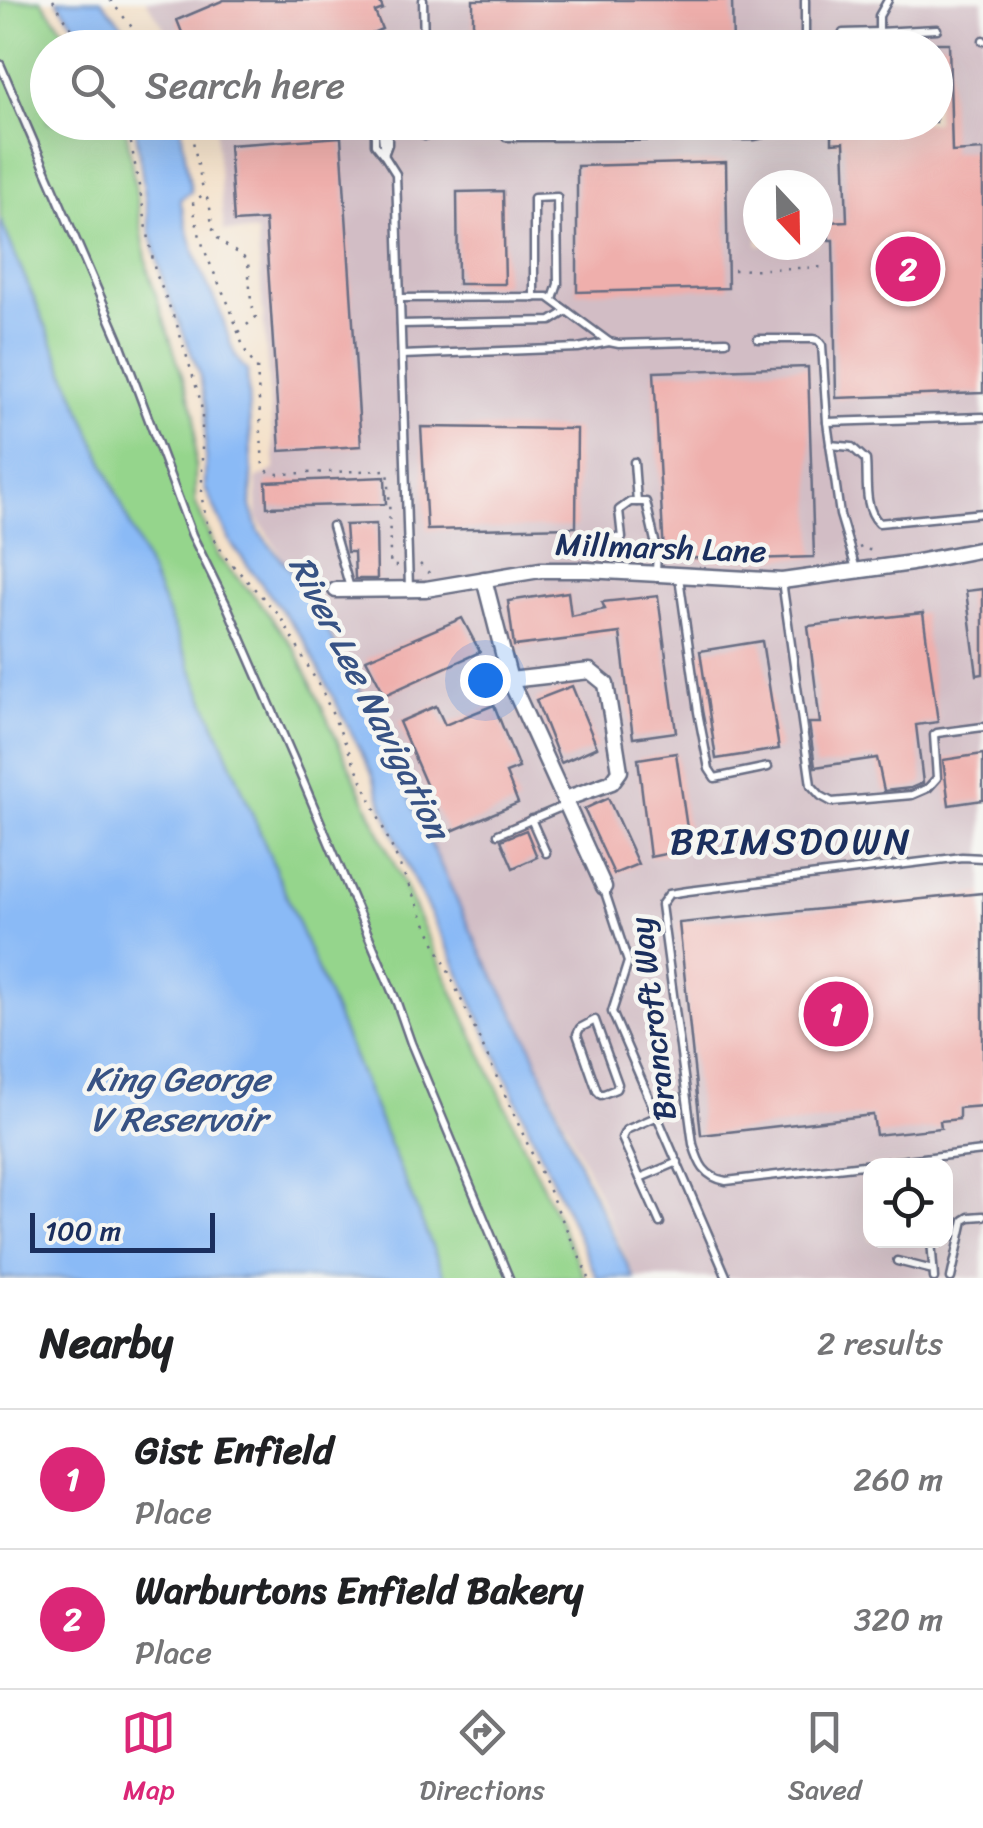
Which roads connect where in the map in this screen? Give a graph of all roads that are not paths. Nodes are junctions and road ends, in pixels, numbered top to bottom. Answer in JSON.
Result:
{"nodes":[{"id":1,"x":423,"y":0,"type":"edge"},
{"id":2,"x":805,"y":0,"type":"edge"},
{"id":3,"x":888,"y":0,"type":"edge"},
{"id":4,"x":424,"y":30,"type":"edge"},
{"id":5,"x":805,"y":30,"type":"edge"},
{"id":6,"x":879,"y":30,"type":"edge"},
{"id":7,"x":0,"y":64,"type":"edge"},
{"id":8,"x":30,"y":134,"type":"edge"},
{"id":9,"x":33,"y":140,"type":"edge"},
{"id":10,"x":376,"y":140,"type":"edge"},
{"id":11,"x":387,"y":140,"type":"edge"},
{"id":12,"x":384,"y":156,"type":"junction"},
{"id":13,"x":400,"y":298,"type":"junction"},
{"id":14,"x":534,"y":298,"type":"junction"},
{"id":15,"x":553,"y":299,"type":"junction"},
{"id":16,"x":568,"y":310,"type":"junction"},
{"id":17,"x":402,"y":324,"type":"junction"},
{"id":18,"x":758,"y":339,"type":"dead end"},
{"id":19,"x":726,"y":341,"type":"dead end"},
{"id":20,"x":609,"y":342,"type":"junction"},
{"id":21,"x":402,"y":354,"type":"junction"},
{"id":22,"x":983,"y":417,"type":"edge"},
{"id":23,"x":827,"y":422,"type":"junction"},
{"id":24,"x":830,"y":445,"type":"junction"},
{"id":25,"x":634,"y":462,"type":"dead end"},
{"id":26,"x":637,"y":502,"type":"junction"},
{"id":27,"x":983,"y":514,"type":"edge"},
{"id":28,"x":332,"y":526,"type":"dead end"},
{"id":29,"x":594,"y":538,"type":"dead end"},
{"id":30,"x":983,"y":549,"type":"edge"},
{"id":31,"x":857,"y":570,"type":"junction"},
{"id":32,"x":656,"y":574,"type":"junction"},
{"id":33,"x":679,"y":576,"type":"junction"},
{"id":34,"x":484,"y":579,"type":"junction"},
{"id":35,"x":782,"y":581,"type":"junction"},
{"id":36,"x":343,"y":590,"type":"joint"},
{"id":37,"x":409,"y":590,"type":"junction"},
{"id":38,"x":510,"y":680,"type":"junction"},
{"id":39,"x":983,"y":728,"type":"edge"},
{"id":40,"x":768,"y":768,"type":"dead end"},
{"id":41,"x":566,"y":802,"type":"junction"},
{"id":42,"x":531,"y":820,"type":"junction"},
{"id":43,"x":498,"y":834,"type":"dead end"},
{"id":44,"x":546,"y":853,"type":"dead end"},
{"id":45,"x":983,"y":858,"type":"edge"},
{"id":46,"x":604,"y":888,"type":"joint"},
{"id":47,"x":612,"y":1012,"type":"junction"},
{"id":48,"x":595,"y":1020,"type":"junction"},
{"id":49,"x":658,"y":1116,"type":"junction"},
{"id":50,"x":983,"y":1151,"type":"edge"},
{"id":51,"x":945,"y":1158,"type":"edge"},
{"id":52,"x":678,"y":1162,"type":"junction"},
{"id":53,"x":863,"y":1168,"type":"edge"},
{"id":54,"x":640,"y":1178,"type":"junction"},
{"id":55,"x":983,"y":1216,"type":"edge"},
{"id":56,"x":660,"y":1223,"type":"dead end"},
{"id":57,"x":932,"y":1248,"type":"edge"},
{"id":58,"x":898,"y":1261,"type":"dead end"},
{"id":59,"x":934,"y":1274,"type":"edge"},
{"id":60,"x":510,"y":1278,"type":"edge"},
{"id":61,"x":727,"y":1278,"type":"edge"},
{"id":62,"x":951,"y":1278,"type":"edge"}],
"edges":[{"from":1,"to":4,"type":"lane"},
{"from":2,"to":5,"type":"lane"},
{"from":3,"to":6,"type":"lane"},
{"from":7,"to":8,"type":"lane"},
{"from":9,"to":60,"type":"lane"},
{"from":10,"to":12,"type":"lane"},
{"from":11,"to":12,"type":"lane"},
{"from":12,"to":13,"type":"lane"},
{"from":13,"to":14,"type":"lane"},
{"from":13,"to":17,"type":"lane"},
{"from":14,"to":15,"type":"lane"},
{"from":14,"to":15,"type":"lane"},
{"from":15,"to":16,"type":"lane"},
{"from":16,"to":17,"type":"lane"},
{"from":16,"to":20,"type":"lane"},
{"from":17,"to":21,"type":"lane"},
{"from":18,"to":23,"type":"lane"},
{"from":19,"to":20,"type":"lane"},
{"from":20,"to":21,"type":"lane"},
{"from":21,"to":37,"type":"lane"},
{"from":22,"to":23,"type":"lane"},
{"from":23,"to":24,"type":"lane"},
{"from":24,"to":27,"type":"lane"},
{"from":24,"to":31,"type":"lane"},
{"from":25,"to":26,"type":"lane"},
{"from":26,"to":29,"type":"lane"},
{"from":26,"to":32,"type":"lane"},
{"from":28,"to":36,"type":"lane"},
{"from":30,"to":31,"type":"street","name":"Millmarsh Lane"},
{"from":31,"to":35,"type":"street","name":"Millmarsh Lane"},
{"from":32,"to":33,"type":"street","name":"Millmarsh Lane"},
{"from":32,"to":34,"type":"street","name":"Millmarsh Lane"},
{"from":33,"to":35,"type":"street","name":"Millmarsh Lane"},
{"from":33,"to":40,"type":"lane"},
{"from":34,"to":37,"type":"street","name":"Millmarsh Lane"},
{"from":34,"to":38,"type":"street"},
{"from":35,"to":39,"type":"lane"},
{"from":36,"to":37,"type":"street","name":"Millmarsh Lane"},
{"from":38,"to":41,"type":"street"},
{"from":38,"to":41,"type":"street"},
{"from":41,"to":42,"type":"lane"},
{"from":41,"to":46,"type":"street"},
{"from":42,"to":43,"type":"lane"},
{"from":42,"to":44,"type":"lane"},
{"from":45,"to":53,"type":"lane","name":"Brancroft Way"},
{"from":46,"to":47,"type":"lane"},
{"from":47,"to":48,"type":"lane"},
{"from":47,"to":49,"type":"lane"},
{"from":48,"to":48,"type":"lane"},
{"from":49,"to":52,"type":"lane"},
{"from":49,"to":54,"type":"lane"},
{"from":50,"to":51,"type":"lane","name":"Brancroft Way"},
{"from":52,"to":54,"type":"lane"},
{"from":52,"to":61,"type":"lane"},
{"from":54,"to":56,"type":"lane"},
{"from":55,"to":62,"type":"lane"},
{"from":57,"to":59,"type":"lane"},
{"from":58,"to":59,"type":"lane"}]}
